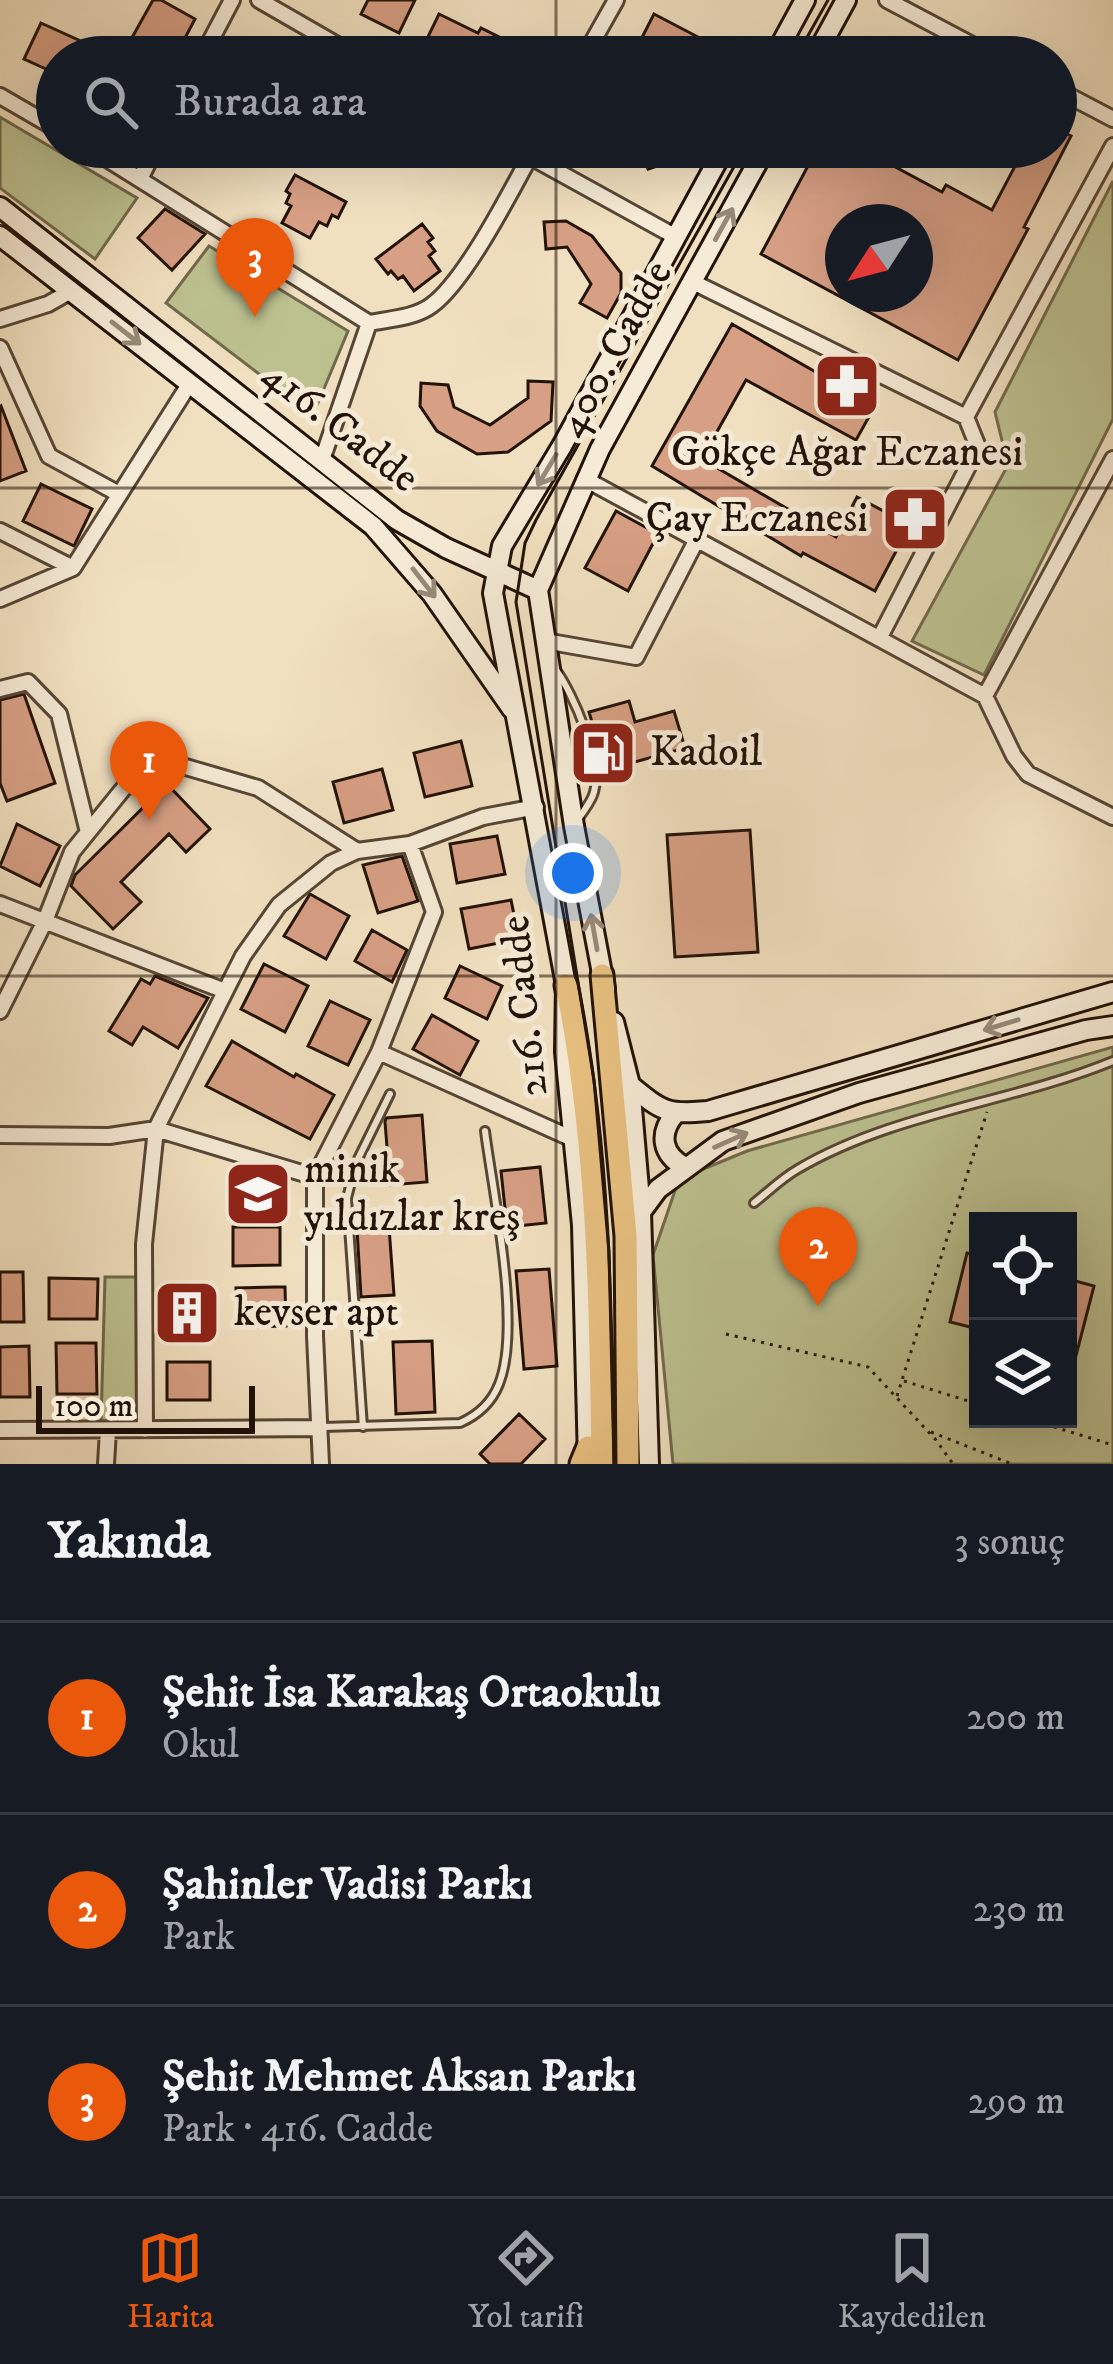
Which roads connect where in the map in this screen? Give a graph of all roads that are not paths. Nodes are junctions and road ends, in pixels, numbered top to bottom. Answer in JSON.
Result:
{"nodes":[{"id":1,"x":232,"y":0,"type":"edge"},
{"id":2,"x":259,"y":0,"type":"edge"},
{"id":3,"x":616,"y":0,"type":"edge"},
{"id":4,"x":806,"y":0,"type":"edge"},
{"id":5,"x":846,"y":0,"type":"edge"},
{"id":6,"x":887,"y":0,"type":"edge"},
{"id":7,"x":213,"y":36,"type":"edge"},
{"id":8,"x":322,"y":36,"type":"edge"},
{"id":9,"x":596,"y":36,"type":"edge"},
{"id":10,"x":786,"y":36,"type":"edge"},
{"id":11,"x":826,"y":36,"type":"edge"},
{"id":12,"x":955,"y":36,"type":"edge"},
{"id":13,"x":0,"y":96,"type":"edge"},
{"id":14,"x":1077,"y":99,"type":"edge"},
{"id":15,"x":1111,"y":114,"type":"edge"},
{"id":16,"x":36,"y":117,"type":"edge"},
{"id":17,"x":1113,"y":146,"type":"edge"},
{"id":18,"x":125,"y":168,"type":"edge"},
{"id":19,"x":146,"y":168,"type":"edge"},
{"id":20,"x":522,"y":168,"type":"edge"},
{"id":21,"x":559,"y":168,"type":"edge"},
{"id":22,"x":714,"y":168,"type":"edge"},
{"id":23,"x":755,"y":168,"type":"edge"},
{"id":24,"x":141,"y":177,"type":"junction"},
{"id":25,"x":0,"y":207,"type":"edge"},
{"id":26,"x":0,"y":236,"type":"edge"},
{"id":27,"x":676,"y":237,"type":"junction"},
{"id":28,"x":693,"y":281,"type":"junction"},
{"id":29,"x":71,"y":291,"type":"junction"},
{"id":30,"x":0,"y":319,"type":"edge"},
{"id":31,"x":369,"y":323,"type":"junction"},
{"id":32,"x":0,"y":348,"type":"edge"},
{"id":33,"x":190,"y":382,"type":"junction"},
{"id":34,"x":966,"y":417,"type":"junction"},
{"id":35,"x":1113,"y":459,"type":"edge"},
{"id":36,"x":322,"y":460,"type":"junction"},
{"id":37,"x":585,"y":478,"type":"junction"},
{"id":38,"x":119,"y":494,"type":"junction"},
{"id":39,"x":0,"y":531,"type":"edge"},
{"id":40,"x":505,"y":540,"type":"junction"},
{"id":41,"x":696,"y":541,"type":"junction"},
{"id":42,"x":446,"y":548,"type":"junction"},
{"id":43,"x":73,"y":568,"type":"junction"},
{"id":44,"x":497,"y":571,"type":"junction"},
{"id":45,"x":538,"y":590,"type":"junction"},
{"id":46,"x":0,"y":599,"type":"edge"},
{"id":47,"x":880,"y":637,"type":"junction"},
{"id":48,"x":546,"y":648,"type":"junction"},
{"id":49,"x":0,"y":688,"type":"edge"},
{"id":50,"x":985,"y":696,"type":"junction"},
{"id":51,"x":517,"y":716,"type":"junction"},
{"id":52,"x":536,"y":807,"type":"junction"},
{"id":53,"x":1113,"y":817,"type":"edge"},
{"id":54,"x":574,"y":826,"type":"junction"},
{"id":55,"x":88,"y":832,"type":"junction"},
{"id":56,"x":410,"y":844,"type":"junction"},
{"id":57,"x":357,"y":851,"type":"junction"},
{"id":58,"x":0,"y":904,"type":"edge"},
{"id":59,"x":45,"y":921,"type":"junction"},
{"id":60,"x":602,"y":975,"type":"junction"},
{"id":61,"x":566,"y":985,"type":"junction"},
{"id":62,"x":225,"y":991,"type":"junction"},
{"id":63,"x":1113,"y":992,"type":"edge"},
{"id":64,"x":0,"y":1011,"type":"edge"},
{"id":65,"x":1113,"y":1026,"type":"edge"},
{"id":66,"x":379,"y":1052,"type":"junction"},
{"id":67,"x":1113,"y":1061,"type":"edge"},
{"id":68,"x":630,"y":1085,"type":"junction"},
{"id":69,"x":390,"y":1094,"type":"dead end"},
{"id":70,"x":675,"y":1114,"type":"junction"},
{"id":71,"x":156,"y":1129,"type":"junction"},
{"id":72,"x":485,"y":1130,"type":"dead end"},
{"id":73,"x":0,"y":1135,"type":"edge"},
{"id":74,"x":575,"y":1140,"type":"junction"},
{"id":75,"x":686,"y":1167,"type":"junction"},
{"id":76,"x":315,"y":1177,"type":"junction"},
{"id":77,"x":754,"y":1203,"type":"dead end"},
{"id":78,"x":641,"y":1212,"type":"junction"},
{"id":79,"x":363,"y":1426,"type":"junction"},
{"id":80,"x":320,"y":1427,"type":"junction"},
{"id":81,"x":0,"y":1430,"type":"edge"},
{"id":82,"x":108,"y":1430,"type":"junction"},
{"id":83,"x":145,"y":1430,"type":"junction"},
{"id":84,"x":649,"y":1431,"type":"junction"},
{"id":85,"x":590,"y":1460,"type":"edge"},
{"id":86,"x":106,"y":1464,"type":"edge"},
{"id":87,"x":321,"y":1464,"type":"edge"},
{"id":88,"x":628,"y":1464,"type":"edge"},
{"id":89,"x":649,"y":1464,"type":"edge"},
{"id":90,"x":660,"y":1464,"type":"edge"}],
"edges":[{"from":1,"to":7,"type":"street"},
{"from":2,"to":8,"type":"street"},
{"from":3,"to":9,"type":"street"},
{"from":4,"to":10,"type":"main road"},
{"from":5,"to":11,"type":"main road"},
{"from":6,"to":12,"type":"street"},
{"from":13,"to":16,"type":"street"},
{"from":14,"to":15,"type":"street"},
{"from":17,"to":34,"type":"street"},
{"from":18,"to":24,"type":"street"},
{"from":19,"to":24,"type":"street"},
{"from":20,"to":31,"type":"street"},
{"from":21,"to":27,"type":"street"},
{"from":22,"to":27,"type":"main road","name":"400. Cadde"},
{"from":28,"to":23,"type":"main road","name":"400. Cadde","one_way":true},
{"from":24,"to":31,"type":"street"},
{"from":25,"to":36,"type":"main road","name":"416. Cadde"},
{"from":26,"to":29,"type":"main road"},
{"from":27,"to":40,"type":"main road","name":"400. Cadde","one_way":true},
{"from":28,"to":34,"type":"street"},
{"from":28,"to":37,"type":"main road","name":"400. Cadde"},
{"from":29,"to":30,"type":"street"},
{"from":29,"to":33,"type":"main road","one_way":true},
{"from":31,"to":36,"type":"street"},
{"from":32,"to":38,"type":"street"},
{"from":33,"to":38,"type":"street"},
{"from":33,"to":51,"type":"main road","one_way":true},
{"from":34,"to":47,"type":"street"},
{"from":35,"to":50,"type":"street"},
{"from":36,"to":42,"type":"main road","name":"416. Cadde"},
{"from":37,"to":41,"type":"street"},
{"from":37,"to":45,"type":"main road","name":"400. Cadde"},
{"from":38,"to":43,"type":"street"},
{"from":39,"to":43,"type":"street"},
{"from":40,"to":42,"type":"main road"},
{"from":40,"to":44,"type":"main road","name":"216. Cadde"},
{"from":41,"to":47,"type":"street"},
{"from":41,"to":48,"type":"street"},
{"from":42,"to":44,"type":"main road","name":"416. Cadde"},
{"from":43,"to":46,"type":"street"},
{"from":44,"to":45,"type":"main road","name":"416. Cadde"},
{"from":44,"to":51,"type":"main road","name":"216. Cadde"},
{"from":45,"to":48,"type":"main road","name":"216. Cadde"},
{"from":47,"to":50,"type":"street"},
{"from":48,"to":54,"type":"main road","name":"216. Cadde"},
{"from":48,"to":54,"type":"lane"},
{"from":49,"to":55,"type":"street"},
{"from":50,"to":53,"type":"street"},
{"from":51,"to":52,"type":"main road","name":"216. Cadde"},
{"from":52,"to":56,"type":"street"},
{"from":52,"to":61,"type":"main road","name":"216. Cadde"},
{"from":60,"to":54,"type":"main road","name":"216. Cadde","one_way":true},
{"from":55,"to":57,"type":"street"},
{"from":55,"to":59,"type":"street"},
{"from":56,"to":57,"type":"street"},
{"from":56,"to":66,"type":"street"},
{"from":57,"to":62,"type":"street"},
{"from":58,"to":59,"type":"street"},
{"from":59,"to":62,"type":"street"},
{"from":59,"to":64,"type":"street"},
{"from":60,"to":68,"type":"main road","name":"216. Cadde"},
{"from":60,"to":88,"type":"main road"},
{"from":61,"to":74,"type":"main road","name":"216. Cadde"},
{"from":61,"to":85,"type":"main road"},
{"from":62,"to":71,"type":"street"},
{"from":63,"to":70,"type":"main road","one_way":true},
{"from":75,"to":65,"type":"main road","one_way":true},
{"from":66,"to":74,"type":"street"},
{"from":66,"to":76,"type":"street"},
{"from":67,"to":77,"type":"lane"},
{"from":68,"to":70,"type":"main road"},
{"from":68,"to":78,"type":"main road","name":"216. Cadde"},
{"from":69,"to":79,"type":"lane"},
{"from":70,"to":75,"type":"main road"},
{"from":71,"to":73,"type":"street"},
{"from":71,"to":76,"type":"street"},
{"from":71,"to":83,"type":"street"},
{"from":72,"to":79,"type":"lane"},
{"from":74,"to":85,"type":"main road","name":"216. Cadde"},
{"from":75,"to":78,"type":"main road"},
{"from":76,"to":80,"type":"street"},
{"from":78,"to":84,"type":"main road","name":"216. Cadde"},
{"from":79,"to":80,"type":"lane"},
{"from":80,"to":83,"type":"street"},
{"from":80,"to":87,"type":"street"},
{"from":81,"to":82,"type":"street"},
{"from":82,"to":83,"type":"street"},
{"from":82,"to":86,"type":"street"},
{"from":84,"to":89,"type":"main road","name":"216. Cadde"},
{"from":84,"to":90,"type":"main road"}]}
